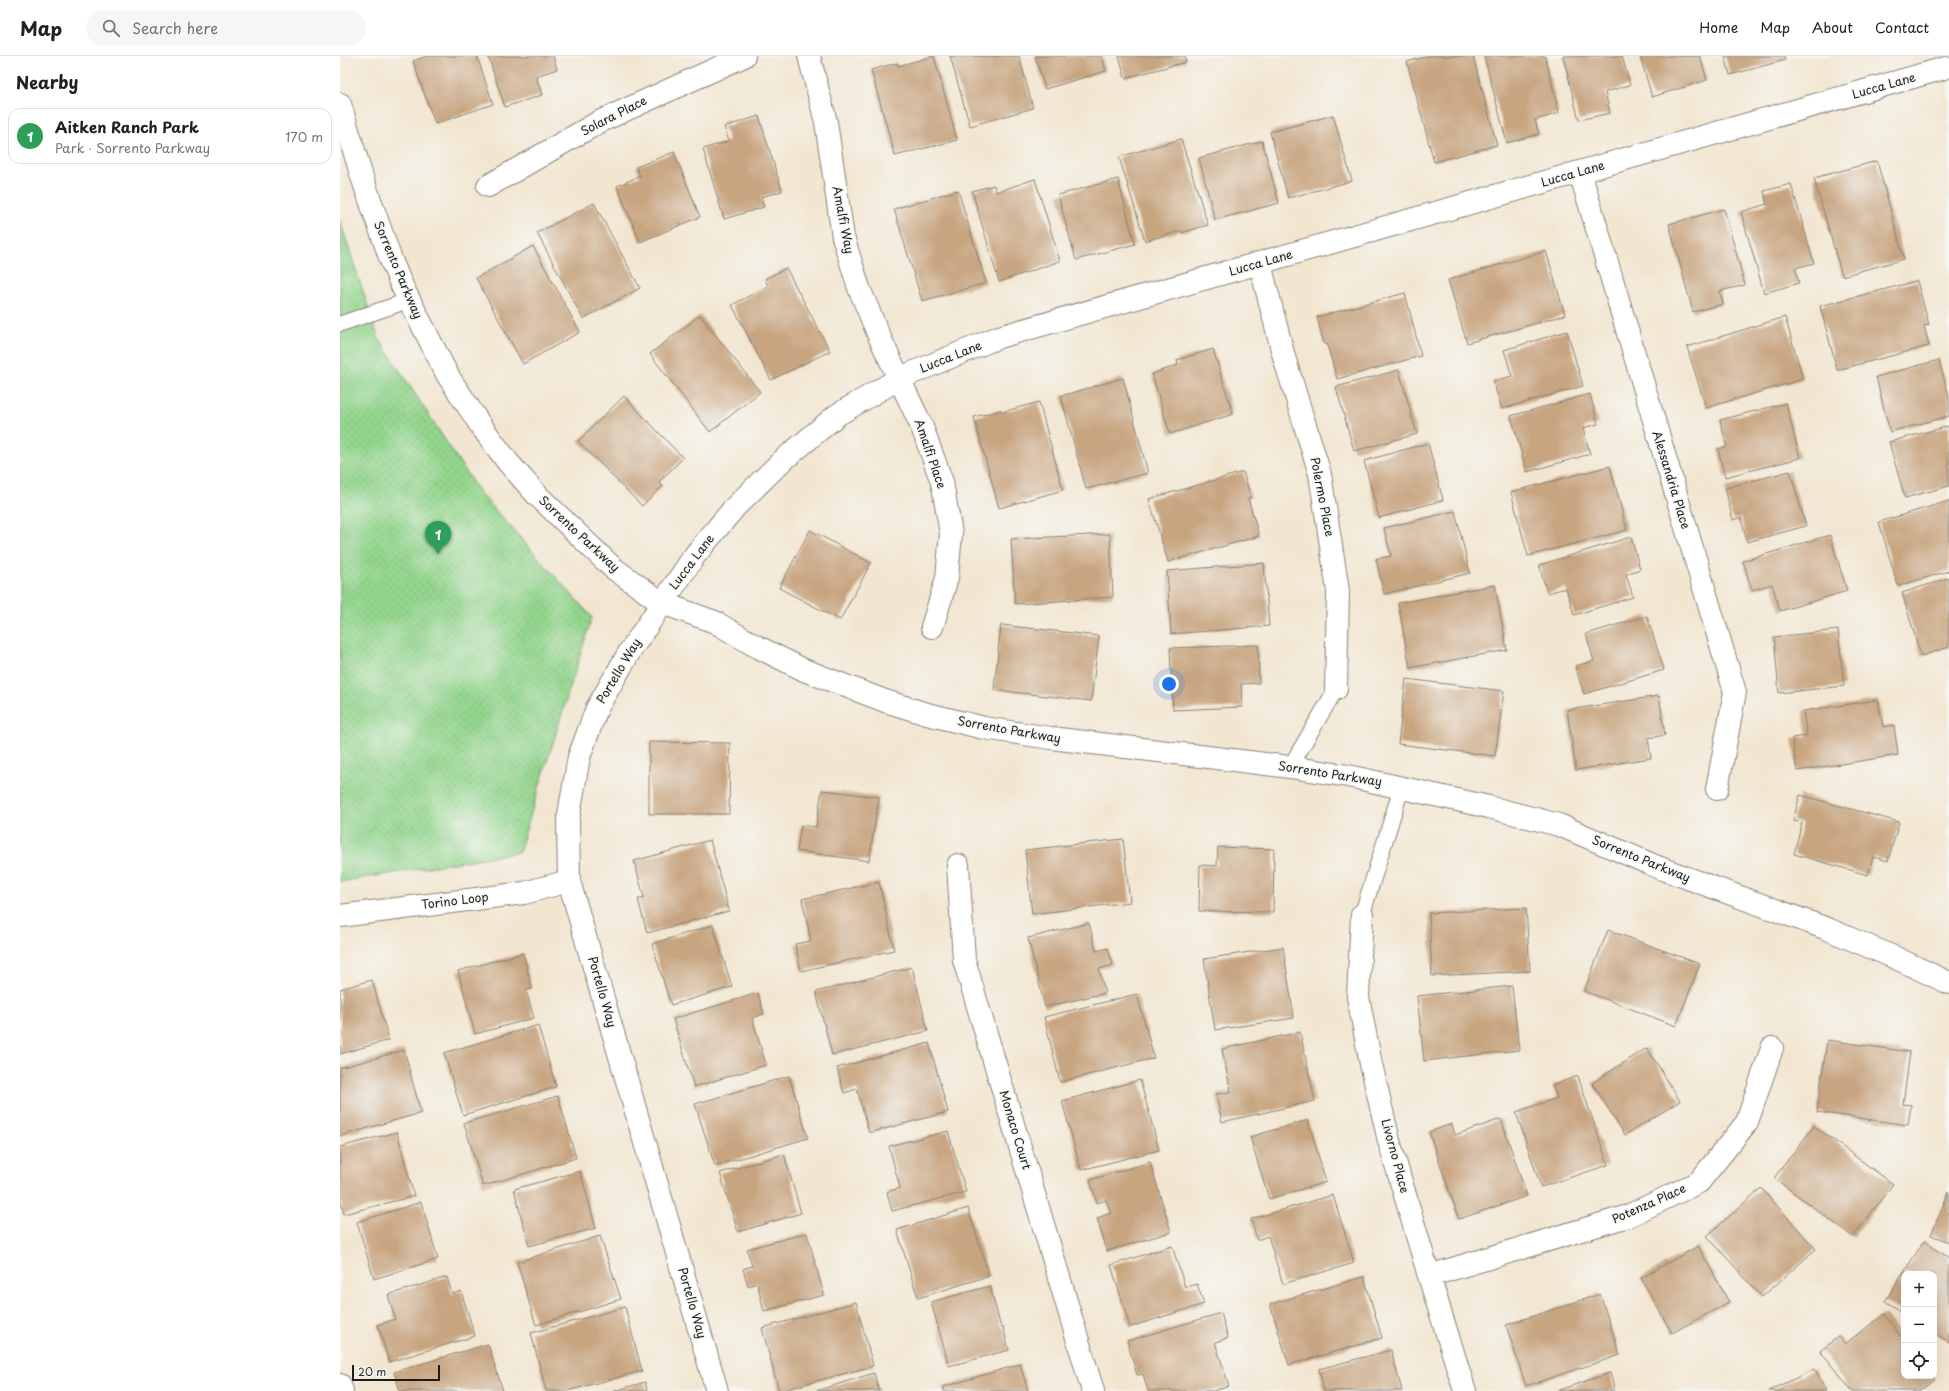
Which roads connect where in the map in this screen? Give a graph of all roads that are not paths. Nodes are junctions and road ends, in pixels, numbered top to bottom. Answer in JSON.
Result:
{"nodes":[{"id":1,"x":744,"y":56,"type":"edge"},
{"id":2,"x":809,"y":56,"type":"edge"},
{"id":3,"x":1946,"y":69,"type":"edge"},
{"id":4,"x":340,"y":104,"type":"edge"},
{"id":5,"x":1580,"y":172,"type":"junction"},
{"id":6,"x":488,"y":186,"type":"dead end"},
{"id":7,"x":1260,"y":264,"type":"junction"},
{"id":8,"x":410,"y":300,"type":"junction"},
{"id":9,"x":340,"y":324,"type":"edge"},
{"id":10,"x":900,"y":378,"type":"junction"},
{"id":11,"x":662,"y":603,"type":"junction"},
{"id":12,"x":932,"y":627,"type":"dead end"},
{"id":13,"x":1336,"y":689,"type":"joint"},
{"id":14,"x":1290,"y":767,"type":"junction"},
{"id":15,"x":1402,"y":786,"type":"junction"},
{"id":16,"x":1717,"y":789,"type":"dead end"},
{"id":17,"x":958,"y":865,"type":"dead end"},
{"id":18,"x":569,"y":881,"type":"junction"},
{"id":19,"x":1362,"y":915,"type":"joint"},
{"id":20,"x":340,"y":916,"type":"edge"},
{"id":21,"x":1949,"y":983,"type":"edge"},
{"id":22,"x":1772,"y":1048,"type":"dead end"},
{"id":23,"x":1429,"y":1276,"type":"junction"},
{"id":24,"x":340,"y":1385,"type":"edge"},
{"id":25,"x":342,"y":1391,"type":"edge"},
{"id":26,"x":717,"y":1391,"type":"edge"},
{"id":27,"x":1093,"y":1391,"type":"edge"},
{"id":28,"x":1466,"y":1391,"type":"edge"}],
"edges":[{"from":1,"to":6,"type":"street","name":"Solara Place"},
{"from":2,"to":10,"type":"street","name":"Amalfi Way"},
{"from":3,"to":5,"type":"street","name":"Lucca Lane"},
{"from":4,"to":8,"type":"street","name":"Sorrento Parkway"},
{"from":5,"to":7,"type":"street","name":"Lucca Lane"},
{"from":5,"to":16,"type":"street","name":"Alessandria Place"},
{"from":7,"to":10,"type":"street","name":"Lucca Lane"},
{"from":7,"to":13,"type":"street","name":"Polermo Place"},
{"from":8,"to":9,"type":"lane"},
{"from":8,"to":11,"type":"street","name":"Sorrento Parkway"},
{"from":10,"to":11,"type":"street","name":"Lucca Lane"},
{"from":10,"to":12,"type":"street","name":"Amalfi Place"},
{"from":11,"to":14,"type":"street","name":"Sorrento Parkway"},
{"from":11,"to":18,"type":"street","name":"Portello Way"},
{"from":13,"to":14,"type":"lane"},
{"from":14,"to":15,"type":"street","name":"Sorrento Parkway"},
{"from":15,"to":19,"type":"lane"},
{"from":15,"to":21,"type":"street","name":"Sorrento Parkway"},
{"from":17,"to":27,"type":"street","name":"Monaco Court"},
{"from":18,"to":20,"type":"street","name":"Torino Loop"},
{"from":18,"to":26,"type":"street","name":"Portello Way"},
{"from":19,"to":23,"type":"street","name":"Livorno Place"},
{"from":22,"to":23,"type":"street","name":"Potenza Place"},
{"from":23,"to":28,"type":"street","name":"Livorno Place"},
{"from":24,"to":25,"type":"street"}]}
